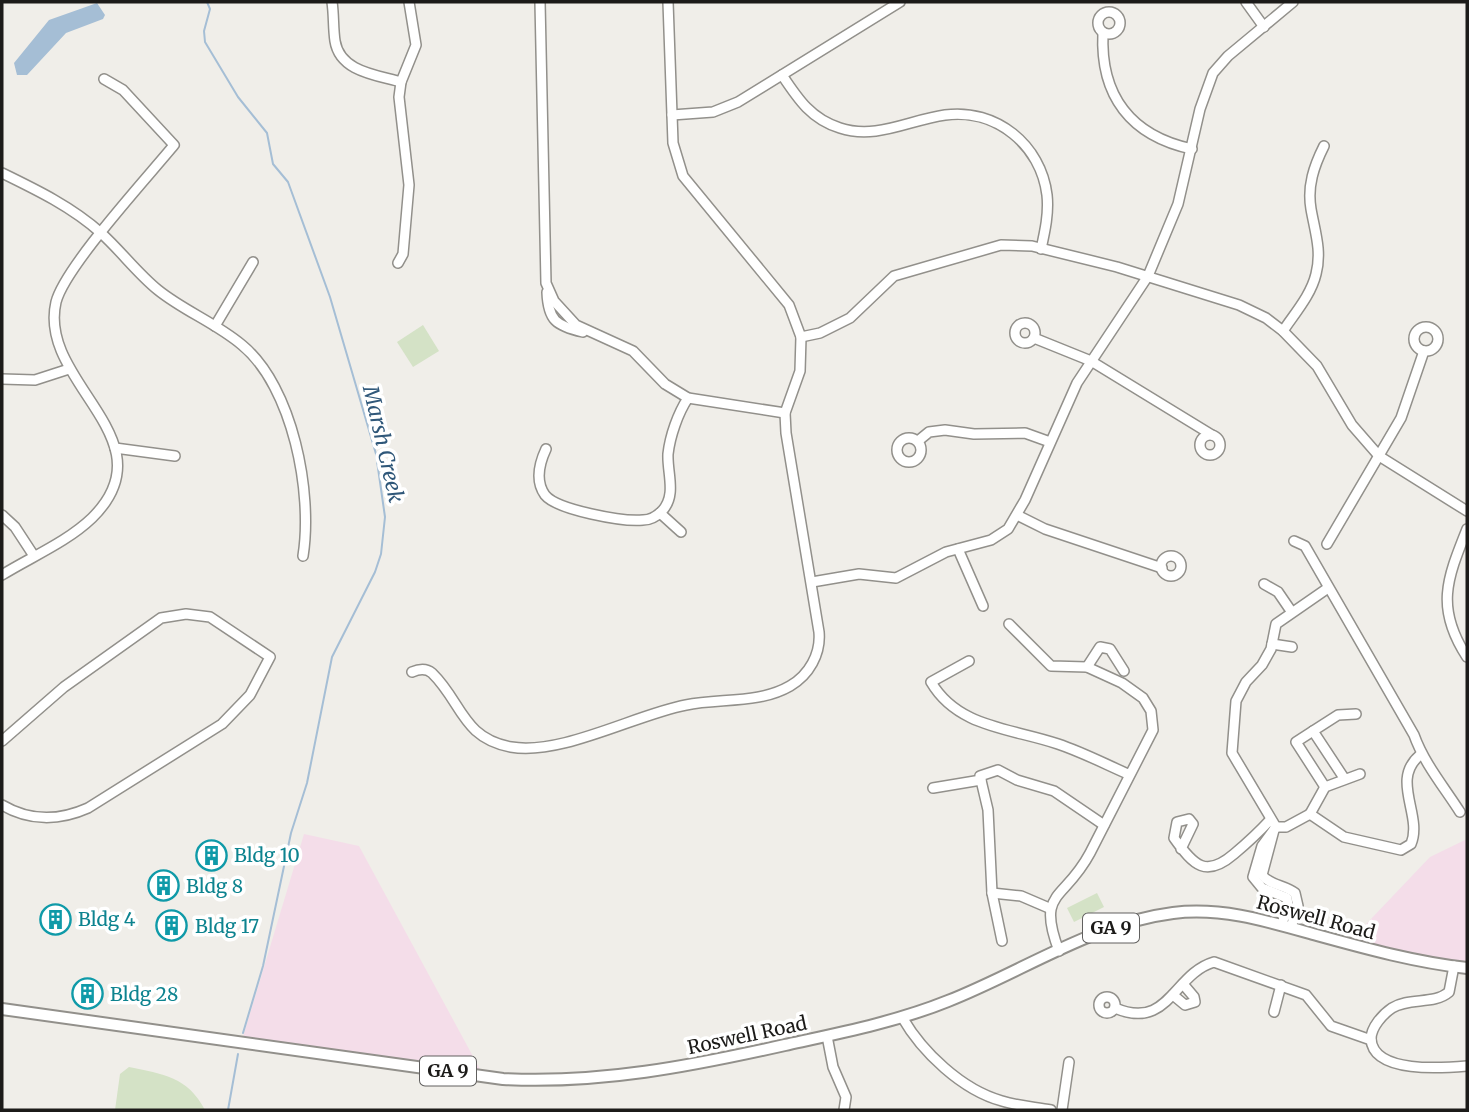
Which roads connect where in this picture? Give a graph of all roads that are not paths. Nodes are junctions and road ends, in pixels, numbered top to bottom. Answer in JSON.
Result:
{"nodes":[{"id":1,"x":332,"y":2,"type":"edge"},
{"id":2,"x":410,"y":2,"type":"edge"},
{"id":3,"x":540,"y":2,"type":"edge"},
{"id":4,"x":668,"y":2,"type":"edge"},
{"id":5,"x":900,"y":2,"type":"edge"},
{"id":6,"x":1246,"y":2,"type":"edge"},
{"id":7,"x":1293,"y":2,"type":"edge"},
{"id":8,"x":1264,"y":27,"type":"junction"},
{"id":9,"x":1102,"y":33,"type":"dead end"},
{"id":10,"x":782,"y":75,"type":"junction"},
{"id":11,"x":103,"y":79,"type":"dead end"},
{"id":12,"x":401,"y":82,"type":"junction"},
{"id":13,"x":673,"y":115,"type":"junction"},
{"id":14,"x":1324,"y":146,"type":"dead end"},
{"id":15,"x":1192,"y":149,"type":"junction"},
{"id":16,"x":2,"y":173,"type":"edge"},
{"id":17,"x":102,"y":234,"type":"junction"},
{"id":18,"x":1041,"y":249,"type":"junction"},
{"id":19,"x":253,"y":262,"type":"dead end"},
{"id":20,"x":398,"y":263,"type":"dead end"},
{"id":21,"x":1148,"y":276,"type":"junction"},
{"id":22,"x":215,"y":326,"type":"junction"},
{"id":23,"x":1283,"y":331,"type":"junction"},
{"id":24,"x":801,"y":337,"type":"junction"},
{"id":25,"x":1034,"y":338,"type":"dead end"},
{"id":26,"x":1424,"y":351,"type":"dead end"},
{"id":27,"x":1091,"y":361,"type":"junction"},
{"id":28,"x":69,"y":369,"type":"junction"},
{"id":29,"x":2,"y":379,"type":"edge"},
{"id":30,"x":688,"y":398,"type":"junction"},
{"id":31,"x":785,"y":413,"type":"junction"},
{"id":32,"x":1212,"y":435,"type":"dead end"},
{"id":33,"x":918,"y":441,"type":"dead end"},
{"id":34,"x":1049,"y":442,"type":"junction"},
{"id":35,"x":115,"y":448,"type":"junction"},
{"id":36,"x":546,"y":449,"type":"dead end"},
{"id":37,"x":175,"y":456,"type":"dead end"},
{"id":38,"x":1379,"y":456,"type":"junction"},
{"id":39,"x":1467,"y":511,"type":"edge"},
{"id":40,"x":660,"y":513,"type":"junction"},
{"id":41,"x":2,"y":515,"type":"edge"},
{"id":42,"x":1017,"y":515,"type":"junction"},
{"id":43,"x":1467,"y":529,"type":"edge"},
{"id":44,"x":681,"y":532,"type":"dead end"},
{"id":45,"x":1293,"y":541,"type":"dead end"},
{"id":46,"x":1327,"y":544,"type":"dead end"},
{"id":47,"x":958,"y":549,"type":"junction"},
{"id":48,"x":34,"y":556,"type":"junction"},
{"id":49,"x":303,"y":556,"type":"dead end"},
{"id":50,"x":1162,"y":568,"type":"dead end"},
{"id":51,"x":2,"y":575,"type":"edge"},
{"id":52,"x":811,"y":582,"type":"junction"},
{"id":53,"x":1264,"y":584,"type":"dead end"},
{"id":54,"x":1328,"y":588,"type":"junction"},
{"id":55,"x":983,"y":606,"type":"dead end"},
{"id":56,"x":1291,"y":611,"type":"junction"},
{"id":57,"x":1009,"y":624,"type":"dead end"},
{"id":58,"x":1272,"y":644,"type":"junction"},
{"id":59,"x":1292,"y":647,"type":"dead end"},
{"id":60,"x":1467,"y":657,"type":"edge"},
{"id":61,"x":969,"y":661,"type":"dead end"},
{"id":62,"x":1087,"y":667,"type":"junction"},
{"id":63,"x":1124,"y":671,"type":"dead end"},
{"id":64,"x":412,"y":672,"type":"dead end"},
{"id":65,"x":1356,"y":713,"type":"dead end"},
{"id":66,"x":1313,"y":731,"type":"junction"},
{"id":67,"x":2,"y":741,"type":"edge"},
{"id":68,"x":1420,"y":755,"type":"junction"},
{"id":69,"x":1128,"y":774,"type":"junction"},
{"id":70,"x":1360,"y":774,"type":"dead end"},
{"id":71,"x":1344,"y":778,"type":"junction"},
{"id":72,"x":981,"y":779,"type":"junction"},
{"id":73,"x":1325,"y":787,"type":"junction"},
{"id":74,"x":933,"y":788,"type":"dead end"},
{"id":75,"x":2,"y":805,"type":"edge"},
{"id":76,"x":1460,"y":812,"type":"dead end"},
{"id":77,"x":1310,"y":814,"type":"junction"},
{"id":78,"x":1104,"y":825,"type":"junction"},
{"id":79,"x":1274,"y":825,"type":"junction"},
{"id":80,"x":1181,"y":849,"type":"dead end"},
{"id":81,"x":992,"y":893,"type":"junction"},
{"id":82,"x":1049,"y":908,"type":"junction"},
{"id":83,"x":1286,"y":926,"type":"junction"},
{"id":84,"x":1002,"y":940,"type":"dead end"},
{"id":85,"x":1059,"y":951,"type":"junction"},
{"id":86,"x":1454,"y":966,"type":"junction"},
{"id":87,"x":1467,"y":968,"type":"edge"},
{"id":88,"x":1183,"y":984,"type":"junction"},
{"id":89,"x":1281,"y":985,"type":"junction"},
{"id":90,"x":1173,"y":995,"type":"junction"},
{"id":91,"x":1115,"y":1008,"type":"dead end"},
{"id":92,"x":5,"y":1012,"type":"edge"},
{"id":93,"x":1273,"y":1012,"type":"dead end"},
{"id":94,"x":902,"y":1017,"type":"junction"},
{"id":95,"x":827,"y":1036,"type":"junction"},
{"id":96,"x":1371,"y":1040,"type":"junction"},
{"id":97,"x":1069,"y":1062,"type":"dead end"},
{"id":98,"x":1467,"y":1066,"type":"edge"},
{"id":99,"x":844,"y":1110,"type":"edge"},
{"id":100,"x":1051,"y":1110,"type":"edge"},
{"id":101,"x":1062,"y":1110,"type":"edge"}],
"edges":[{"from":1,"to":12,"type":"street"},
{"from":2,"to":12,"type":"street"},
{"from":3,"to":30,"type":"street"},
{"from":4,"to":13,"type":"street"},
{"from":5,"to":10,"type":"street"},
{"from":6,"to":8,"type":"street"},
{"from":7,"to":8,"type":"street"},
{"from":8,"to":15,"type":"street"},
{"from":9,"to":15,"type":"street"},
{"from":10,"to":13,"type":"street"},
{"from":10,"to":18,"type":"street"},
{"from":11,"to":17,"type":"street"},
{"from":12,"to":20,"type":"street"},
{"from":13,"to":24,"type":"street"},
{"from":14,"to":23,"type":"street"},
{"from":15,"to":21,"type":"street"},
{"from":16,"to":17,"type":"street"},
{"from":17,"to":22,"type":"street"},
{"from":17,"to":28,"type":"street"},
{"from":18,"to":21,"type":"street"},
{"from":18,"to":24,"type":"street"},
{"from":19,"to":22,"type":"street"},
{"from":21,"to":23,"type":"street"},
{"from":21,"to":27,"type":"street"},
{"from":22,"to":49,"type":"street"},
{"from":23,"to":38,"type":"street"},
{"from":24,"to":31,"type":"street"},
{"from":25,"to":27,"type":"street"},
{"from":26,"to":38,"type":"street"},
{"from":27,"to":32,"type":"street"},
{"from":27,"to":34,"type":"street"},
{"from":28,"to":29,"type":"street"},
{"from":28,"to":35,"type":"street"},
{"from":30,"to":31,"type":"street"},
{"from":30,"to":40,"type":"street"},
{"from":31,"to":52,"type":"street"},
{"from":33,"to":34,"type":"street"},
{"from":34,"to":42,"type":"street"},
{"from":35,"to":37,"type":"street"},
{"from":35,"to":48,"type":"street"},
{"from":36,"to":40,"type":"street"},
{"from":38,"to":39,"type":"street"},
{"from":38,"to":46,"type":"street"},
{"from":40,"to":44,"type":"street"},
{"from":41,"to":48,"type":"street"},
{"from":42,"to":47,"type":"street"},
{"from":42,"to":50,"type":"street"},
{"from":43,"to":60,"type":"street"},
{"from":45,"to":54,"type":"street"},
{"from":47,"to":52,"type":"street"},
{"from":47,"to":55,"type":"street"},
{"from":48,"to":51,"type":"street"},
{"from":52,"to":64,"type":"street"},
{"from":53,"to":56,"type":"street"},
{"from":54,"to":56,"type":"street"},
{"from":54,"to":68,"type":"street"},
{"from":56,"to":58,"type":"street"},
{"from":57,"to":62,"type":"street"},
{"from":58,"to":59,"type":"street"},
{"from":58,"to":79,"type":"street"},
{"from":61,"to":69,"type":"street"},
{"from":62,"to":63,"type":"street"},
{"from":62,"to":69,"type":"street"},
{"from":65,"to":66,"type":"street"},
{"from":66,"to":71,"type":"street"},
{"from":66,"to":73,"type":"street"},
{"from":67,"to":75,"type":"street"},
{"from":68,"to":76,"type":"street"},
{"from":68,"to":77,"type":"street"},
{"from":69,"to":78,"type":"street"},
{"from":70,"to":71,"type":"street"},
{"from":71,"to":73,"type":"street"},
{"from":72,"to":74,"type":"street"},
{"from":72,"to":78,"type":"street"},
{"from":72,"to":81,"type":"street"},
{"from":73,"to":77,"type":"street"},
{"from":77,"to":79,"type":"street"},
{"from":78,"to":82,"type":"street"},
{"from":79,"to":80,"type":"street"},
{"from":79,"to":83,"type":"street"},
{"from":81,"to":82,"type":"street"},
{"from":81,"to":84,"type":"street"},
{"from":82,"to":85,"type":"street"},
{"from":83,"to":85,"type":"main road","name":"Roswell Road","number":"GA 9"},
{"from":83,"to":86,"type":"main road","name":"Roswell Road","number":"GA 9"},
{"from":85,"to":94,"type":"main road","name":"Roswell Road","number":"GA 9"},
{"from":86,"to":87,"type":"main road","name":"Roswell Road","number":"GA 9"},
{"from":86,"to":96,"type":"street"},
{"from":88,"to":89,"type":"street"},
{"from":88,"to":90,"type":"street"},
{"from":88,"to":90,"type":"street"},
{"from":89,"to":93,"type":"street"},
{"from":89,"to":96,"type":"street"},
{"from":90,"to":91,"type":"street"},
{"from":92,"to":95,"type":"main road","name":"Roswell Road","number":"GA 9"},
{"from":94,"to":95,"type":"main road","name":"Roswell Road","number":"GA 9"},
{"from":94,"to":100,"type":"street"},
{"from":95,"to":99,"type":"street"},
{"from":96,"to":98,"type":"street"},
{"from":97,"to":101,"type":"street"}]}
